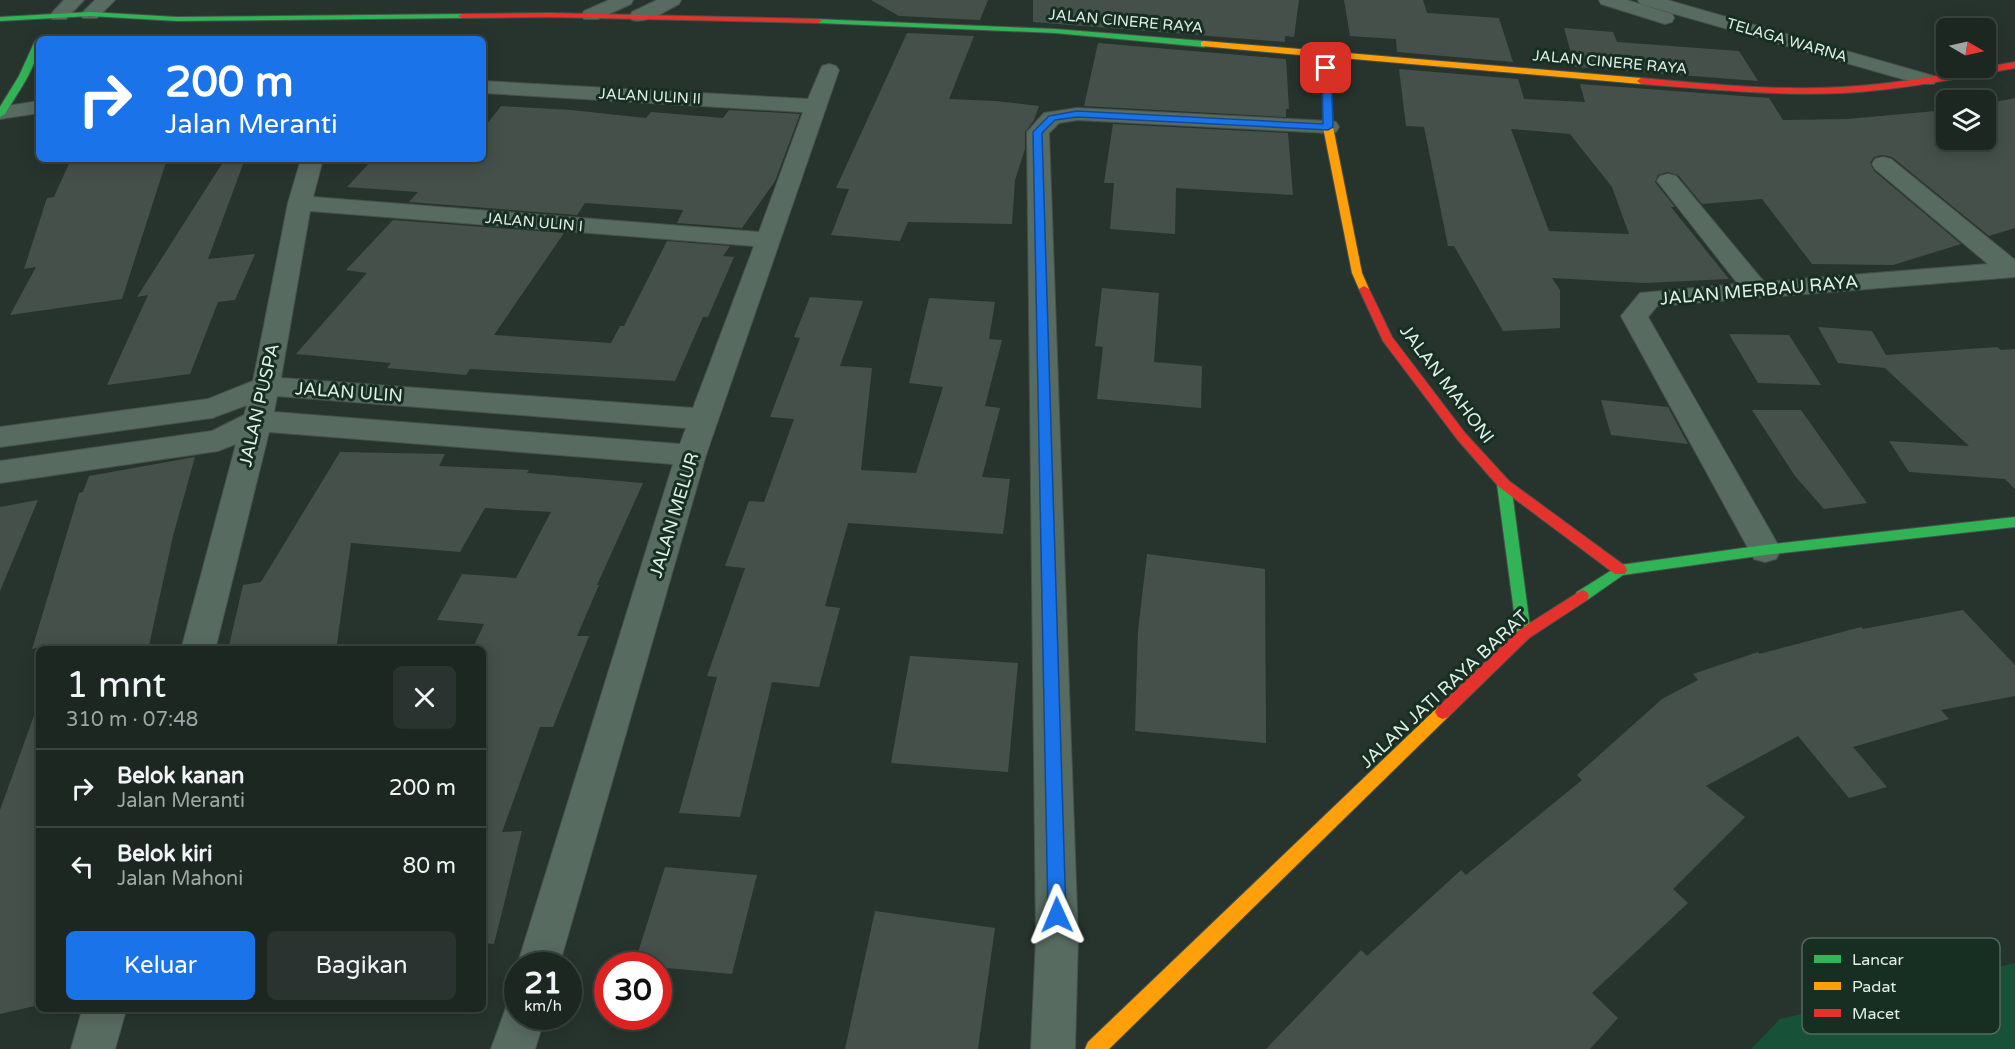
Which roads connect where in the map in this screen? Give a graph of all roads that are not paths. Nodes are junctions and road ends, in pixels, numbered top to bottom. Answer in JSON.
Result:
{"nodes":[{"id":1,"x":75,"y":0,"type":"edge"},
{"id":2,"x":106,"y":0,"type":"edge"},
{"id":3,"x":624,"y":0,"type":"edge"},
{"id":4,"x":672,"y":0,"type":"edge"},
{"id":5,"x":1608,"y":0,"type":"edge"},
{"id":6,"x":1634,"y":2,"type":"edge"},
{"id":7,"x":591,"y":15,"type":"junction"},
{"id":8,"x":639,"y":16,"type":"junction"},
{"id":9,"x":0,"y":19,"type":"edge"},
{"id":10,"x":84,"y":25,"type":"junction"},
{"id":11,"x":44,"y":32,"type":"edge"},
{"id":12,"x":36,"y":49,"type":"edge"},
{"id":13,"x":1326,"y":54,"type":"junction"},
{"id":14,"x":36,"y":65,"type":"edge"},
{"id":15,"x":2015,"y":65,"type":"edge"},
{"id":16,"x":829,"y":70,"type":"dead end"},
{"id":17,"x":23,"y":76,"type":"junction"},
{"id":18,"x":1927,"y":80,"type":"junction"},
{"id":19,"x":1886,"y":86,"type":"junction"},
{"id":20,"x":486,"y":87,"type":"edge"},
{"id":21,"x":816,"y":106,"type":"junction"},
{"id":22,"x":36,"y":107,"type":"edge"},
{"id":23,"x":0,"y":113,"type":"edge"},
{"id":24,"x":1328,"y":127,"type":"junction"},
{"id":25,"x":311,"y":162,"type":"edge"},
{"id":26,"x":1883,"y":164,"type":"dead end"},
{"id":27,"x":1668,"y":181,"type":"dead end"},
{"id":28,"x":300,"y":203,"type":"junction"},
{"id":29,"x":768,"y":240,"type":"junction"},
{"id":30,"x":2012,"y":269,"type":"edge"},
{"id":31,"x":1757,"y":290,"type":"junction"},
{"id":32,"x":266,"y":386,"type":"junction"},
{"id":33,"x":704,"y":419,"type":"junction"},
{"id":34,"x":257,"y":421,"type":"junction"},
{"id":35,"x":0,"y":437,"type":"edge"},
{"id":36,"x":691,"y":455,"type":"junction"},
{"id":37,"x":0,"y":472,"type":"edge"},
{"id":38,"x":1504,"y":484,"type":"junction"},
{"id":39,"x":2015,"y":522,"type":"edge"},
{"id":40,"x":1765,"y":550,"type":"junction"},
{"id":41,"x":1620,"y":570,"type":"junction"},
{"id":42,"x":1524,"y":634,"type":"junction"},
{"id":43,"x":199,"y":646,"type":"edge"},
{"id":44,"x":542,"y":952,"type":"edge"},
{"id":45,"x":103,"y":1012,"type":"edge"},
{"id":46,"x":519,"y":1030,"type":"edge"},
{"id":47,"x":93,"y":1049,"type":"edge"},
{"id":48,"x":513,"y":1049,"type":"edge"},
{"id":49,"x":1053,"y":1049,"type":"edge"},
{"id":50,"x":1095,"y":1049,"type":"edge"}],
"edges":[{"from":1,"to":11,"type":"street"},
{"from":2,"to":10,"type":"street"},
{"from":3,"to":7,"type":"street"},
{"from":4,"to":8,"type":"street"},
{"from":5,"to":6,"type":"street","name":"TELAGA WARNA"},
{"from":6,"to":18,"type":"street","name":"TELAGA WARNA"},
{"from":6,"to":19,"type":"street","name":"TELAGA WARNA"},
{"from":7,"to":8,"type":"main road","name":"JALAN CINERE RAYA"},
{"from":7,"to":10,"type":"main road","name":"JALAN CINERE RAYA"},
{"from":8,"to":13,"type":"main road","name":"JALAN CINERE RAYA"},
{"from":9,"to":11,"type":"main road","name":"JALAN CINERE RAYA"},
{"from":10,"to":11,"type":"main road","name":"JALAN CINERE RAYA"},
{"from":12,"to":17,"type":"main road"},
{"from":13,"to":19,"type":"main road","name":"JALAN CINERE RAYA"},
{"from":13,"to":24,"type":"main road","name":"JALAN MAHONI"},
{"from":14,"to":17,"type":"main road"},
{"from":15,"to":18,"type":"main road","name":"JALAN CINERE RAYA"},
{"from":16,"to":21,"type":"street","name":"JALAN MELUR"},
{"from":17,"to":23,"type":"main road"},
{"from":18,"to":19,"type":"main road","name":"JALAN CINERE RAYA"},
{"from":20,"to":21,"type":"street","name":"JALAN ULIN II"},
{"from":21,"to":29,"type":"street","name":"JALAN MELUR"},
{"from":22,"to":23,"type":"street"},
{"from":24,"to":38,"type":"main road","name":"JALAN MAHONI"},
{"from":24,"to":49,"type":"street"},
{"from":25,"to":28,"type":"street","name":"JALAN PUSPA"},
{"from":26,"to":30,"type":"street"},
{"from":27,"to":31,"type":"street"},
{"from":28,"to":29,"type":"street","name":"JALAN ULIN I"},
{"from":28,"to":32,"type":"street","name":"JALAN PUSPA"},
{"from":29,"to":33,"type":"street","name":"JALAN MELUR"},
{"from":30,"to":31,"type":"street","name":"JALAN MERBAU RAYA"},
{"from":31,"to":40,"type":"street","name":"JALAN MERBAU RAYA"},
{"from":32,"to":33,"type":"street","name":"JALAN ULIN"},
{"from":32,"to":34,"type":"street","name":"JALAN PUSPA"},
{"from":32,"to":35,"type":"street","name":"JALAN ULIN"},
{"from":33,"to":36,"type":"street","name":"JALAN MELUR"},
{"from":34,"to":36,"type":"street","name":"JALAN ULIN"},
{"from":34,"to":37,"type":"street"},
{"from":34,"to":43,"type":"street","name":"JALAN PUSPA"},
{"from":36,"to":44,"type":"street","name":"JALAN MELUR"},
{"from":38,"to":41,"type":"main road","name":"JALAN MAHONI"},
{"from":38,"to":42,"type":"main road"},
{"from":39,"to":40,"type":"main road","name":"JALAN JATI RAYA BARAT"},
{"from":40,"to":41,"type":"main road","name":"JALAN JATI RAYA BARAT"},
{"from":41,"to":42,"type":"main road","name":"JALAN JATI RAYA BARAT"},
{"from":42,"to":50,"type":"main road","name":"JALAN JATI RAYA BARAT"},
{"from":45,"to":47,"type":"street"},
{"from":46,"to":48,"type":"street"}]}
